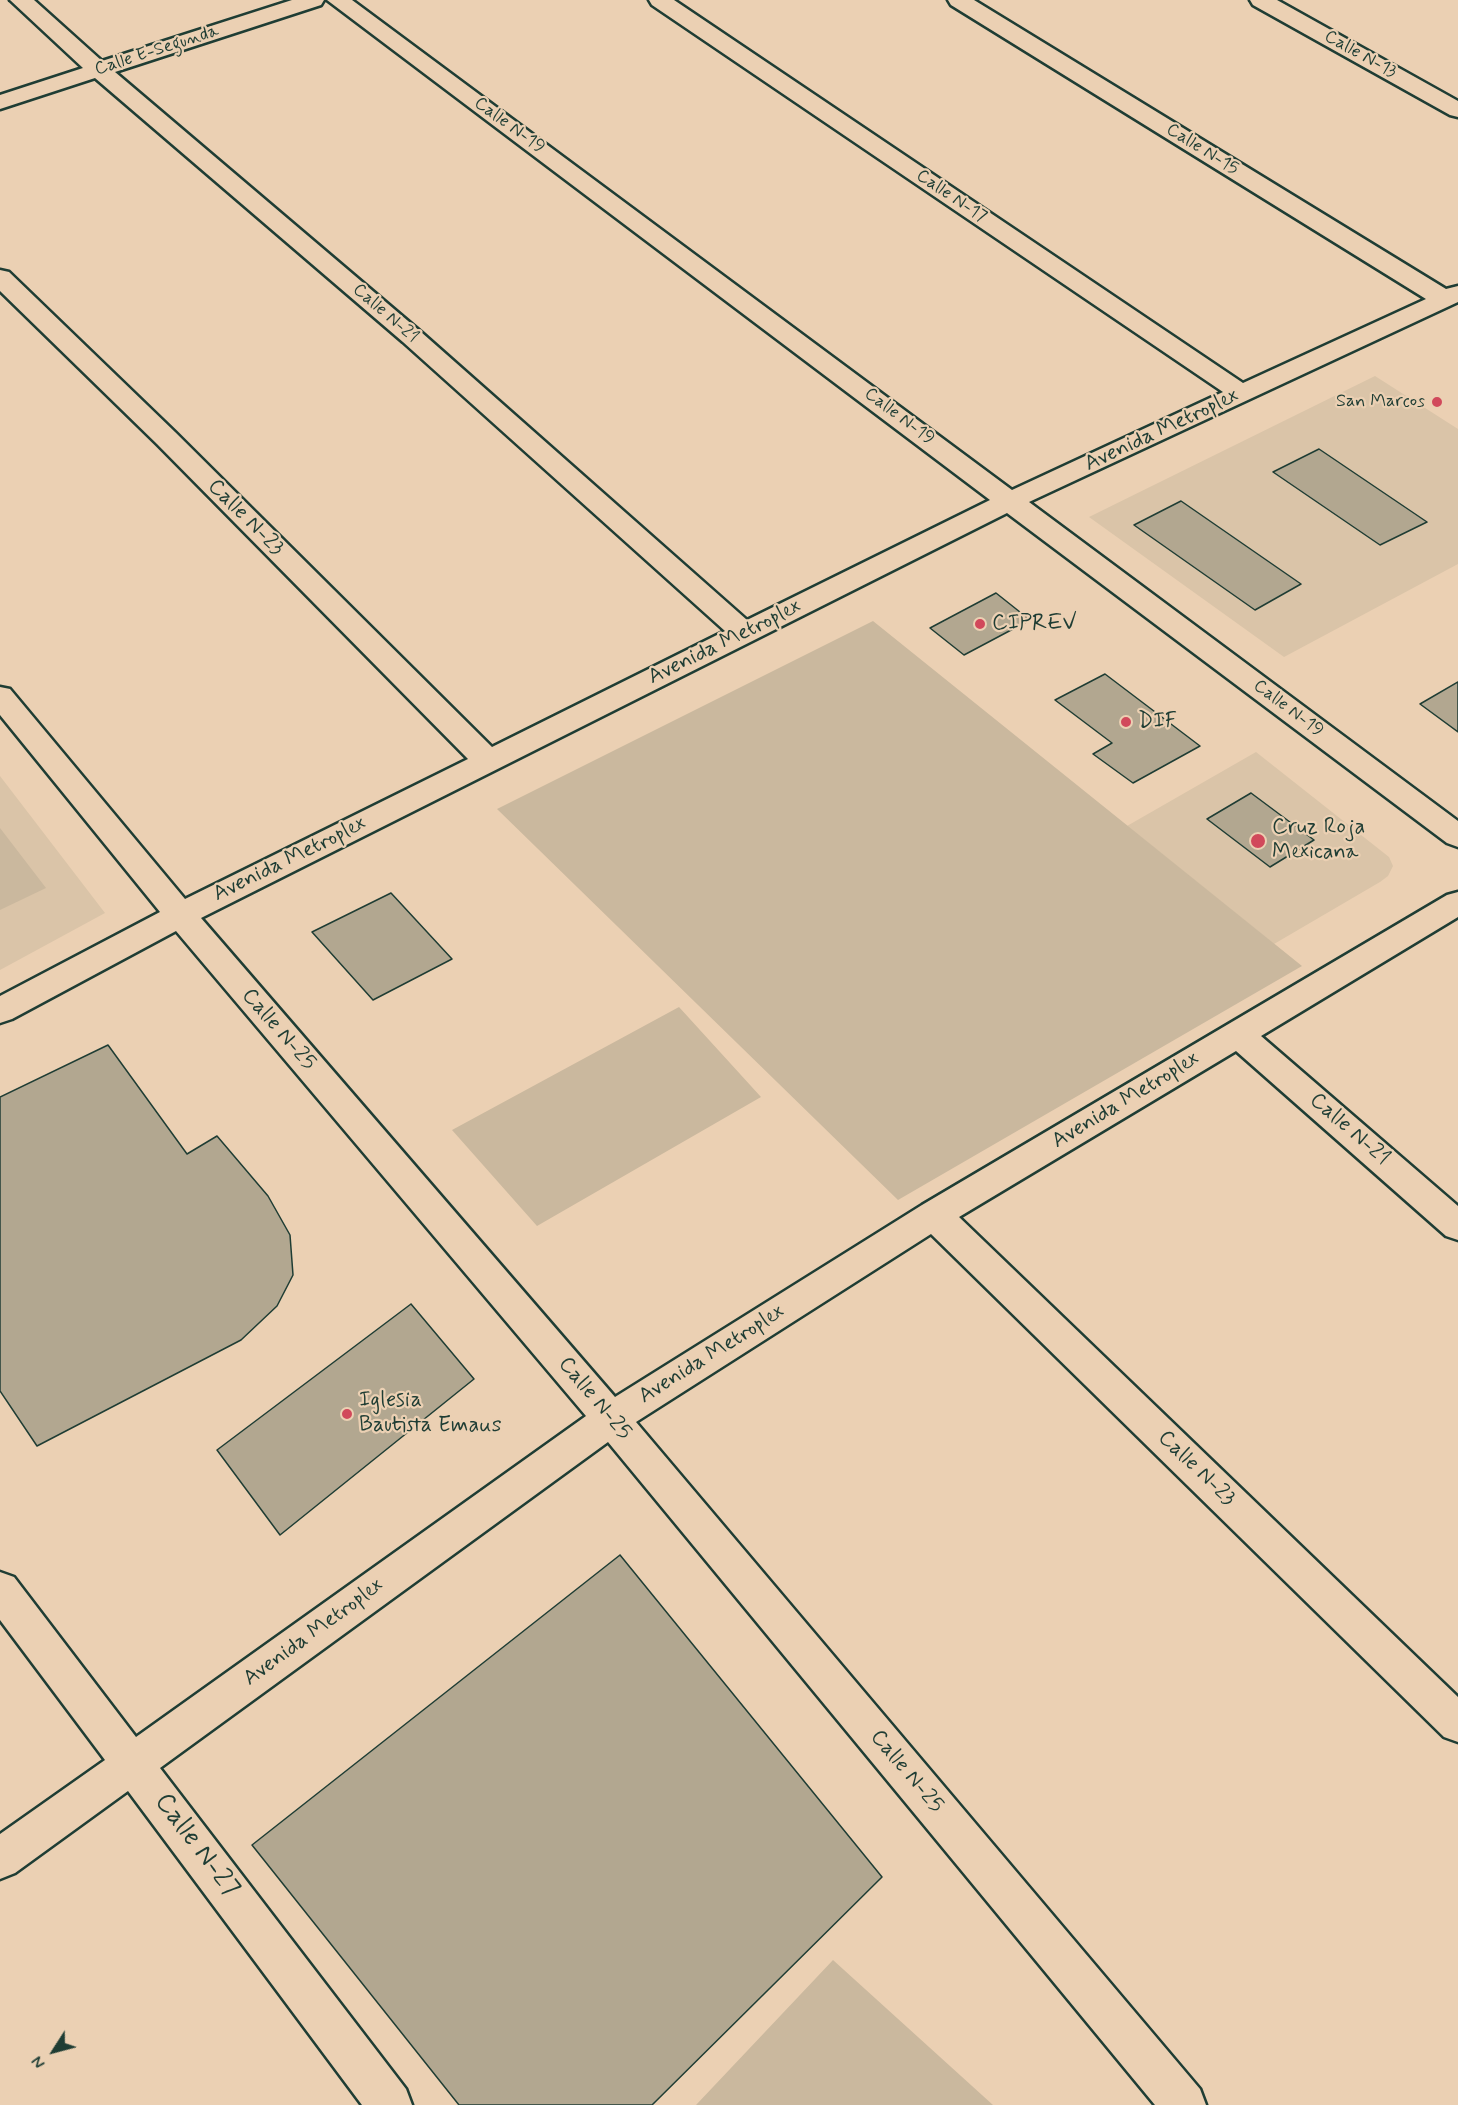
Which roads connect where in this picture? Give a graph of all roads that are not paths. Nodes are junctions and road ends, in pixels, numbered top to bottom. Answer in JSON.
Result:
{"nodes":[{"id":1,"x":21,"y":0,"type":"edge"},
{"id":2,"x":313,"y":0,"type":"edge"},
{"id":3,"x":338,"y":0,"type":"edge"},
{"id":4,"x":660,"y":0,"type":"edge"},
{"id":5,"x":959,"y":0,"type":"edge"},
{"id":6,"x":1261,"y":0,"type":"edge"},
{"id":7,"x":99,"y":70,"type":"junction"},
{"id":8,"x":0,"y":102,"type":"edge"},
{"id":9,"x":1458,"y":110,"type":"edge"},
{"id":10,"x":0,"y":277,"type":"edge"},
{"id":11,"x":1451,"y":296,"type":"edge"},
{"id":12,"x":1243,"y":394,"type":"junction"},
{"id":13,"x":1011,"y":500,"type":"junction"},
{"id":14,"x":745,"y":634,"type":"junction"},
{"id":15,"x":0,"y":696,"type":"edge"},
{"id":16,"x":488,"y":761,"type":"junction"},
{"id":17,"x":1458,"y":836,"type":"edge"},
{"id":18,"x":1458,"y":903,"type":"edge"},
{"id":19,"x":180,"y":915,"type":"junction"},
{"id":20,"x":0,"y":1011,"type":"edge"},
{"id":21,"x":1239,"y":1035,"type":"junction"},
{"id":22,"x":934,"y":1215,"type":"junction"},
{"id":23,"x":1458,"y":1226,"type":"edge"},
{"id":24,"x":611,"y":1419,"type":"junction"},
{"id":25,"x":0,"y":1589,"type":"edge"},
{"id":26,"x":1458,"y":1724,"type":"edge"},
{"id":27,"x":134,"y":1763,"type":"junction"},
{"id":28,"x":0,"y":1858,"type":"edge"},
{"id":29,"x":390,"y":2105,"type":"edge"},
{"id":30,"x":1184,"y":2105,"type":"edge"}],
"edges":[{"from":1,"to":7,"type":"street","name":"Calle N-21"},
{"from":2,"to":7,"type":"street","name":"Calle E-Segunda"},
{"from":3,"to":13,"type":"street","name":"Calle N-19"},
{"from":4,"to":12,"type":"street","name":"Calle N-17"},
{"from":5,"to":11,"type":"street","name":"Calle N-15"},
{"from":6,"to":9,"type":"street","name":"Calle N-13"},
{"from":7,"to":8,"type":"street","name":"Calle E-Segunda"},
{"from":7,"to":14,"type":"street","name":"Calle N-21"},
{"from":10,"to":16,"type":"street","name":"Calle N-23"},
{"from":11,"to":12,"type":"street","name":"Avenida Metroplex"},
{"from":12,"to":13,"type":"street","name":"Avenida Metroplex"},
{"from":13,"to":14,"type":"street","name":"Avenida Metroplex"},
{"from":13,"to":17,"type":"street","name":"Calle N-19"},
{"from":14,"to":16,"type":"street","name":"Avenida Metroplex"},
{"from":15,"to":19,"type":"street","name":"Calle N-25"},
{"from":16,"to":19,"type":"street","name":"Avenida Metroplex"},
{"from":18,"to":21,"type":"street","name":"Avenida Metroplex"},
{"from":19,"to":20,"type":"street","name":"Avenida Metroplex"},
{"from":19,"to":24,"type":"street","name":"Calle N-25"},
{"from":21,"to":22,"type":"street","name":"Avenida Metroplex"},
{"from":21,"to":23,"type":"street","name":"Calle N-21"},
{"from":22,"to":24,"type":"street","name":"Avenida Metroplex"},
{"from":22,"to":26,"type":"street","name":"Calle N-23"},
{"from":24,"to":27,"type":"street","name":"Avenida Metroplex"},
{"from":24,"to":30,"type":"street","name":"Calle N-25"},
{"from":25,"to":27,"type":"street","name":"Calle N-27"},
{"from":27,"to":28,"type":"street","name":"Avenida Metroplex"},
{"from":27,"to":29,"type":"street","name":"Calle N-27"}]}
